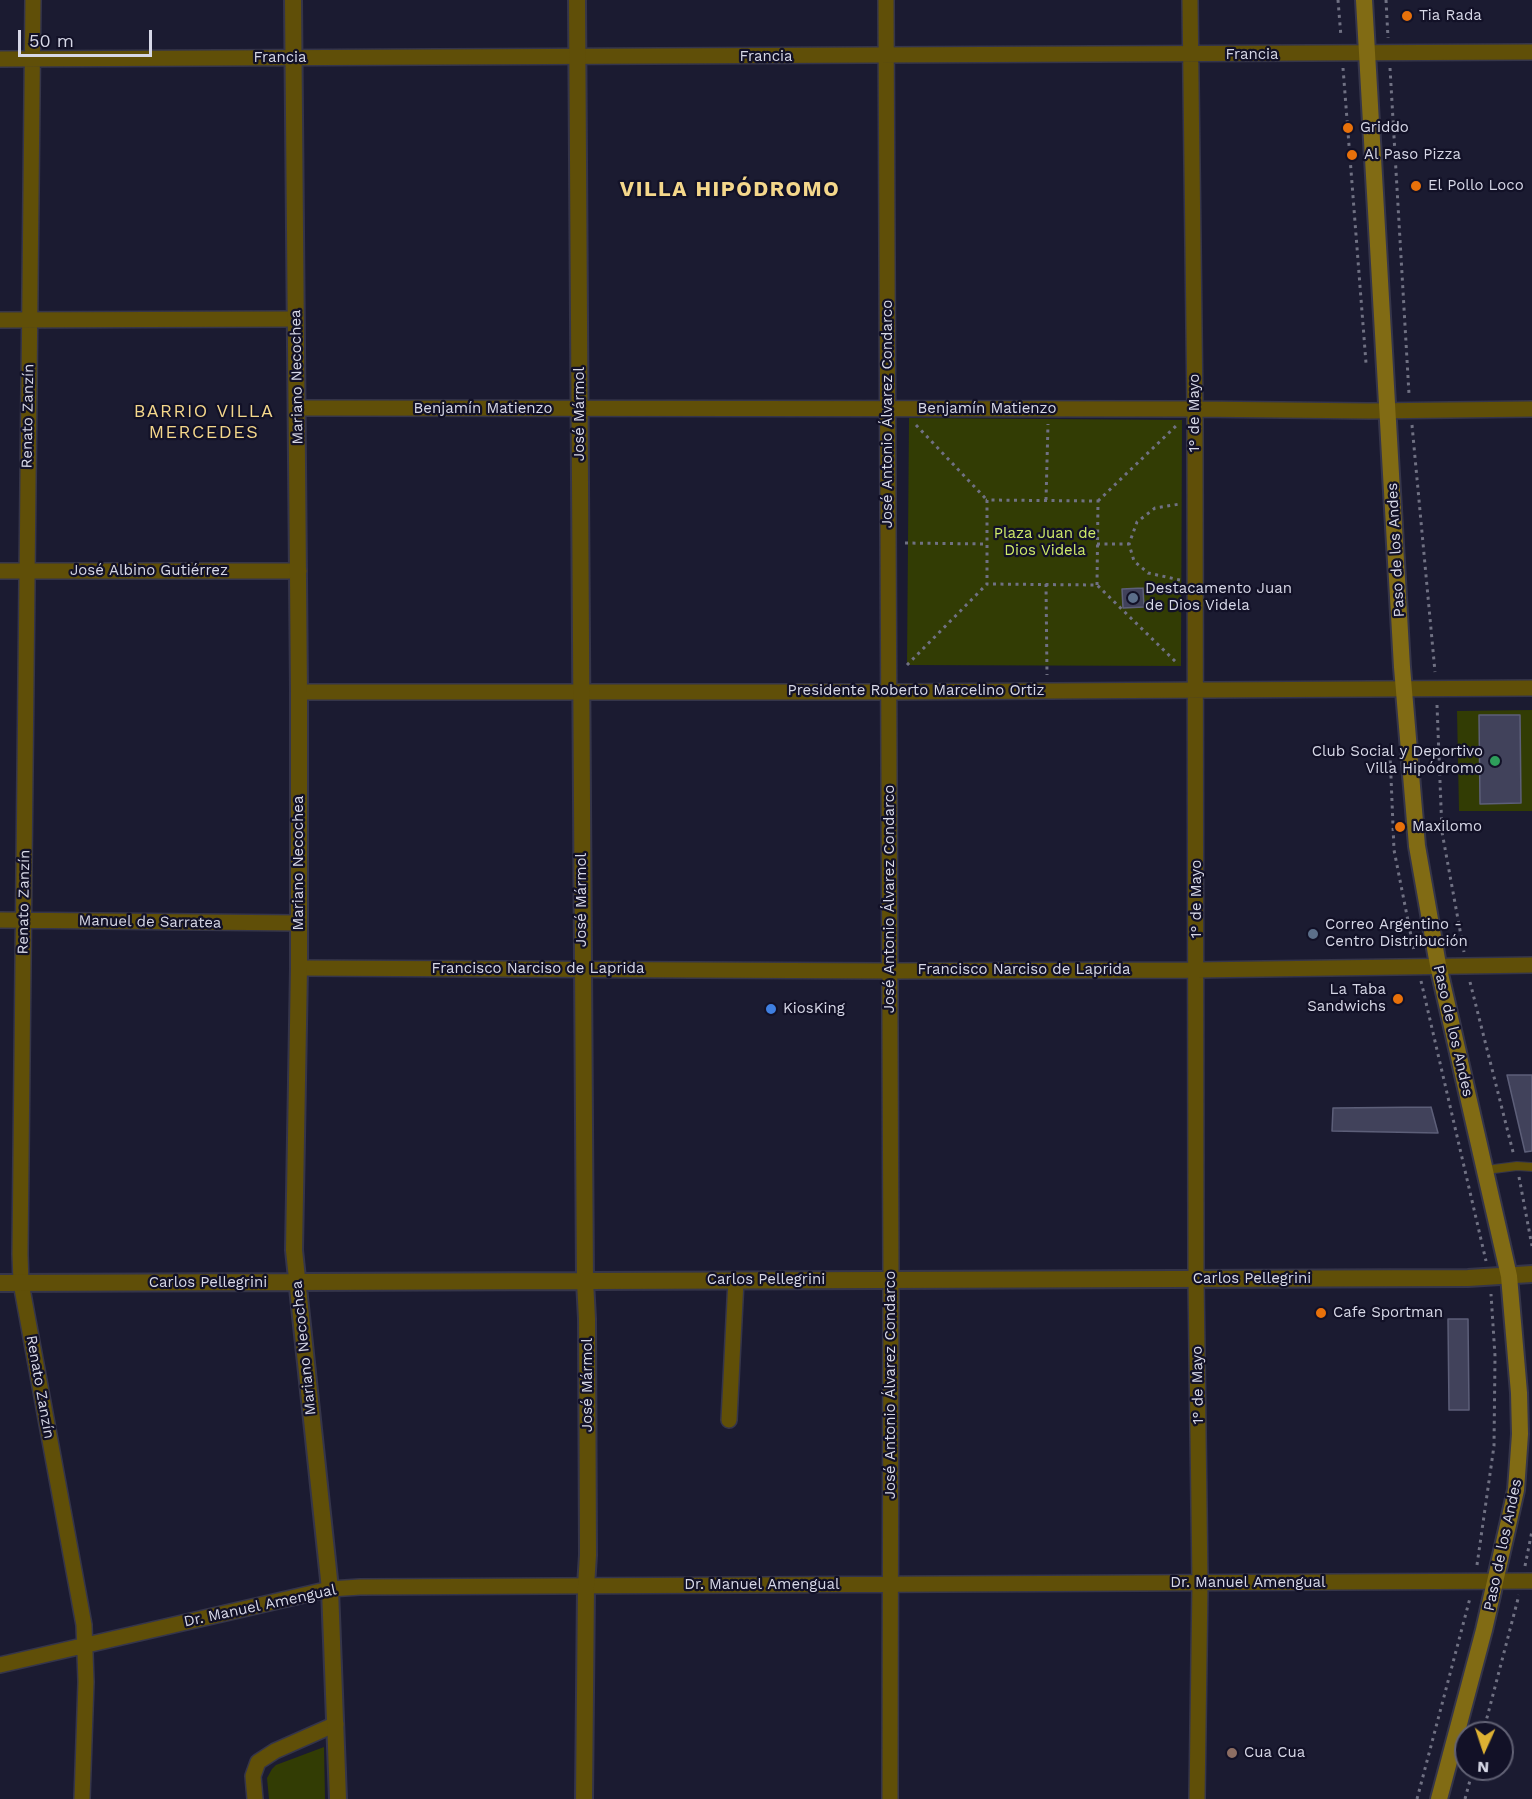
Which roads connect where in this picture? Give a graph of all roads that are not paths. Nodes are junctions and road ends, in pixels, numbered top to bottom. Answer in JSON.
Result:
{"nodes":[{"id":1,"x":33,"y":0,"type":"edge"},
{"id":2,"x":293,"y":0,"type":"edge"},
{"id":3,"x":577,"y":0,"type":"edge"},
{"id":4,"x":886,"y":0,"type":"edge"},
{"id":5,"x":1190,"y":0,"type":"edge"},
{"id":6,"x":1364,"y":0,"type":"edge"},
{"id":7,"x":1532,"y":52,"type":"edge"},
{"id":8,"x":1367,"y":54,"type":"junction"},
{"id":9,"x":1190,"y":55,"type":"junction"},
{"id":10,"x":886,"y":56,"type":"junction"},
{"id":11,"x":577,"y":57,"type":"junction"},
{"id":12,"x":294,"y":58,"type":"junction"},
{"id":13,"x":0,"y":59,"type":"edge"},
{"id":14,"x":32,"y":59,"type":"junction"},
{"id":15,"x":296,"y":319,"type":"junction"},
{"id":16,"x":29,"y":320,"type":"junction"},
{"id":17,"x":0,"y":321,"type":"edge"},
{"id":18,"x":298,"y":408,"type":"junction"},
{"id":19,"x":580,"y":409,"type":"junction"},
{"id":20,"x":1195,"y":409,"type":"junction"},
{"id":21,"x":1532,"y":409,"type":"edge"},
{"id":22,"x":888,"y":410,"type":"junction"},
{"id":23,"x":1388,"y":411,"type":"junction"},
{"id":24,"x":0,"y":571,"type":"edge"},
{"id":25,"x":27,"y":571,"type":"junction"},
{"id":26,"x":299,"y":571,"type":"junction"},
{"id":27,"x":1404,"y":688,"type":"junction"},
{"id":28,"x":1532,"y":688,"type":"edge"},
{"id":29,"x":581,"y":691,"type":"junction"},
{"id":30,"x":1196,"y":691,"type":"junction"},
{"id":31,"x":299,"y":692,"type":"junction"},
{"id":32,"x":890,"y":692,"type":"junction"},
{"id":33,"x":0,"y":920,"type":"edge"},
{"id":34,"x":24,"y":920,"type":"junction"},
{"id":35,"x":299,"y":923,"type":"junction"},
{"id":36,"x":1438,"y":965,"type":"junction"},
{"id":37,"x":1532,"y":965,"type":"edge"},
{"id":38,"x":299,"y":968,"type":"junction"},
{"id":39,"x":583,"y":970,"type":"junction"},
{"id":40,"x":890,"y":970,"type":"junction"},
{"id":41,"x":1197,"y":970,"type":"junction"},
{"id":42,"x":1532,"y":1167,"type":"edge"},
{"id":43,"x":1486,"y":1170,"type":"junction"},
{"id":44,"x":1532,"y":1274,"type":"edge"},
{"id":45,"x":1509,"y":1276,"type":"junction"},
{"id":46,"x":1196,"y":1279,"type":"junction"},
{"id":47,"x":736,"y":1280,"type":"junction"},
{"id":48,"x":891,"y":1280,"type":"junction"},
{"id":49,"x":585,"y":1281,"type":"junction"},
{"id":50,"x":0,"y":1283,"type":"edge"},
{"id":51,"x":21,"y":1283,"type":"junction"},
{"id":52,"x":297,"y":1283,"type":"junction"},
{"id":53,"x":729,"y":1420,"type":"dead end"},
{"id":54,"x":1527,"y":1581,"type":"edge"},
{"id":55,"x":1496,"y":1582,"type":"junction"},
{"id":56,"x":1200,"y":1583,"type":"junction"},
{"id":57,"x":890,"y":1584,"type":"junction"},
{"id":58,"x":586,"y":1586,"type":"junction"},
{"id":59,"x":330,"y":1589,"type":"junction"},
{"id":60,"x":86,"y":1645,"type":"junction"},
{"id":61,"x":0,"y":1665,"type":"edge"},
{"id":62,"x":336,"y":1724,"type":"junction"},
{"id":63,"x":82,"y":1799,"type":"edge"},
{"id":64,"x":255,"y":1799,"type":"edge"},
{"id":65,"x":338,"y":1799,"type":"edge"},
{"id":66,"x":584,"y":1799,"type":"edge"},
{"id":67,"x":890,"y":1799,"type":"edge"},
{"id":68,"x":1197,"y":1799,"type":"edge"},
{"id":69,"x":1439,"y":1799,"type":"edge"}],
"edges":[{"from":1,"to":14,"type":"street","name":"Renato Zanzín"},
{"from":2,"to":12,"type":"street","name":"Mariano Necochea"},
{"from":3,"to":11,"type":"street","name":"José Mármol"},
{"from":4,"to":10,"type":"street","name":"José Antonio Álvarez Condarco"},
{"from":5,"to":9,"type":"street","name":"1° de Mayo"},
{"from":6,"to":8,"type":"main road","name":"Paso de los Andes"},
{"from":7,"to":8,"type":"street","name":"Francia"},
{"from":8,"to":9,"type":"street","name":"Francia"},
{"from":8,"to":23,"type":"main road","name":"Paso de los Andes"},
{"from":9,"to":10,"type":"street","name":"Francia"},
{"from":9,"to":20,"type":"street","name":"1° de Mayo"},
{"from":10,"to":11,"type":"street","name":"Francia"},
{"from":10,"to":22,"type":"street","name":"José Antonio Álvarez Condarco"},
{"from":11,"to":12,"type":"street","name":"Francia"},
{"from":11,"to":19,"type":"street","name":"José Mármol"},
{"from":12,"to":14,"type":"street","name":"Francia"},
{"from":12,"to":15,"type":"street","name":"Mariano Necochea"},
{"from":13,"to":14,"type":"street","name":"Francia"},
{"from":14,"to":16,"type":"street","name":"Renato Zanzín"},
{"from":15,"to":16,"type":"street"},
{"from":15,"to":18,"type":"street","name":"Mariano Necochea"},
{"from":16,"to":17,"type":"street"},
{"from":16,"to":25,"type":"street","name":"Renato Zanzín"},
{"from":18,"to":19,"type":"street","name":"Benjamín Matienzo"},
{"from":18,"to":26,"type":"street","name":"Mariano Necochea"},
{"from":19,"to":22,"type":"street","name":"Benjamín Matienzo"},
{"from":19,"to":29,"type":"street","name":"José Mármol"},
{"from":20,"to":22,"type":"street","name":"Benjamín Matienzo"},
{"from":20,"to":23,"type":"street","name":"Benjamín Matienzo"},
{"from":20,"to":30,"type":"street","name":"1° de Mayo"},
{"from":21,"to":23,"type":"street","name":"Benjamín Matienzo"},
{"from":22,"to":32,"type":"street","name":"José Antonio Álvarez Condarco"},
{"from":23,"to":27,"type":"main road","name":"Paso de los Andes"},
{"from":24,"to":25,"type":"street","name":"José Albino Gutiérrez"},
{"from":25,"to":26,"type":"street","name":"José Albino Gutiérrez"},
{"from":25,"to":34,"type":"street","name":"Renato Zanzín"},
{"from":26,"to":31,"type":"street","name":"Mariano Necochea"},
{"from":27,"to":28,"type":"street","name":"Presidente Roberto Marcelino Ortiz"},
{"from":27,"to":30,"type":"street","name":"Presidente Roberto Marcelino Ortiz"},
{"from":27,"to":36,"type":"main road","name":"Paso de los Andes"},
{"from":29,"to":31,"type":"street","name":"Presidente Roberto Marcelino Ortiz"},
{"from":29,"to":32,"type":"street","name":"Presidente Roberto Marcelino Ortiz"},
{"from":29,"to":39,"type":"street","name":"José Mármol"},
{"from":30,"to":32,"type":"street","name":"Presidente Roberto Marcelino Ortiz"},
{"from":30,"to":41,"type":"street","name":"1° de Mayo"},
{"from":31,"to":35,"type":"street","name":"Mariano Necochea"},
{"from":32,"to":40,"type":"street","name":"José Antonio Álvarez Condarco"},
{"from":33,"to":34,"type":"street","name":"Manuel de Sarratea"},
{"from":34,"to":35,"type":"street","name":"Manuel de Sarratea"},
{"from":34,"to":51,"type":"street","name":"Renato Zanzín"},
{"from":35,"to":38,"type":"street","name":"Mariano Necochea"},
{"from":36,"to":37,"type":"street","name":"Francisco Narciso de Laprida"},
{"from":36,"to":41,"type":"street","name":"Francisco Narciso de Laprida"},
{"from":36,"to":43,"type":"main road","name":"Paso de los Andes"},
{"from":38,"to":39,"type":"street","name":"Francisco Narciso de Laprida"},
{"from":38,"to":52,"type":"street","name":"Mariano Necochea"},
{"from":39,"to":40,"type":"street","name":"Francisco Narciso de Laprida"},
{"from":39,"to":49,"type":"street","name":"José Mármol"},
{"from":40,"to":41,"type":"street","name":"Francisco Narciso de Laprida"},
{"from":40,"to":48,"type":"street","name":"José Antonio Álvarez Condarco"},
{"from":41,"to":46,"type":"street","name":"1° de Mayo"},
{"from":42,"to":43,"type":"lane"},
{"from":43,"to":45,"type":"main road","name":"Paso de los Andes"},
{"from":44,"to":45,"type":"street","name":"Carlos Pellegrini"},
{"from":45,"to":46,"type":"street","name":"Carlos Pellegrini"},
{"from":45,"to":55,"type":"main road","name":"Paso de los Andes"},
{"from":46,"to":48,"type":"street","name":"Carlos Pellegrini"},
{"from":46,"to":56,"type":"street","name":"1° de Mayo"},
{"from":47,"to":48,"type":"street","name":"Carlos Pellegrini"},
{"from":47,"to":49,"type":"street","name":"Carlos Pellegrini"},
{"from":47,"to":53,"type":"street"},
{"from":48,"to":57,"type":"street","name":"José Antonio Álvarez Condarco"},
{"from":49,"to":52,"type":"street","name":"Carlos Pellegrini"},
{"from":49,"to":58,"type":"street","name":"José Mármol"},
{"from":50,"to":51,"type":"street","name":"Carlos Pellegrini"},
{"from":51,"to":52,"type":"street","name":"Carlos Pellegrini"},
{"from":51,"to":60,"type":"street","name":"Renato Zanzín"},
{"from":52,"to":59,"type":"street","name":"Mariano Necochea"},
{"from":54,"to":55,"type":"street","name":"Dr. Manuel Amengual"},
{"from":55,"to":56,"type":"street","name":"Dr. Manuel Amengual"},
{"from":55,"to":69,"type":"main road","name":"Paso de los Andes"},
{"from":56,"to":57,"type":"street","name":"Dr. Manuel Amengual"},
{"from":56,"to":68,"type":"street","name":"1° de Mayo"},
{"from":57,"to":58,"type":"street","name":"Dr. Manuel Amengual"},
{"from":57,"to":67,"type":"street","name":"José Antonio Álvarez Condarco"},
{"from":58,"to":59,"type":"street","name":"Dr. Manuel Amengual"},
{"from":58,"to":66,"type":"street","name":"José Mármol"},
{"from":59,"to":60,"type":"street","name":"Dr. Manuel Amengual"},
{"from":59,"to":62,"type":"street","name":"Mariano Necochea"},
{"from":60,"to":61,"type":"street","name":"Dr. Manuel Amengual"},
{"from":60,"to":63,"type":"street","name":"Renato Zanzín"},
{"from":62,"to":64,"type":"street"},
{"from":62,"to":65,"type":"street","name":"Mariano Necochea"}]}
